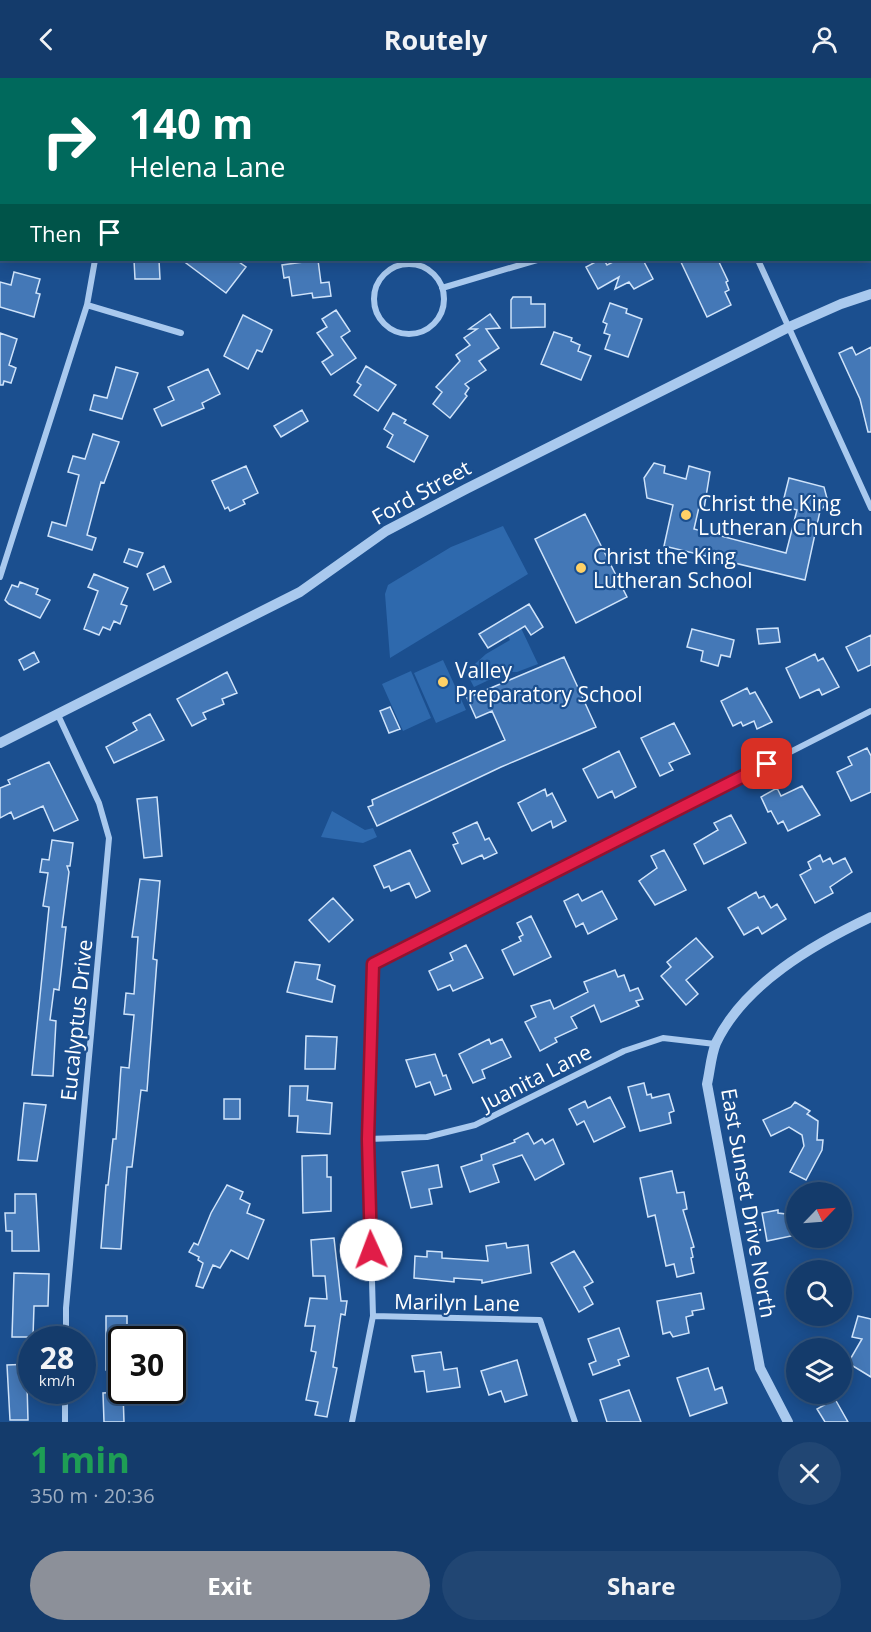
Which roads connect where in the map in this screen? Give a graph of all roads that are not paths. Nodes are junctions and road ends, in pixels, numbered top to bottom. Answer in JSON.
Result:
{"nodes":[{"id":1,"x":95,"y":261,"type":"edge"},
{"id":2,"x":534,"y":261,"type":"edge"},
{"id":3,"x":758,"y":261,"type":"edge"},
{"id":4,"x":442,"y":288,"type":"junction"},
{"id":5,"x":871,"y":294,"type":"edge"},
{"id":6,"x":87,"y":305,"type":"junction"},
{"id":7,"x":789,"y":327,"type":"junction"},
{"id":8,"x":181,"y":333,"type":"dead end"},
{"id":9,"x":871,"y":508,"type":"edge"},
{"id":10,"x":0,"y":577,"type":"edge"},
{"id":11,"x":871,"y":711,"type":"edge"},
{"id":12,"x":58,"y":715,"type":"junction"},
{"id":13,"x":0,"y":743,"type":"edge"},
{"id":14,"x":871,"y":917,"type":"edge"},
{"id":15,"x":715,"y":1044,"type":"junction"},
{"id":16,"x":368,"y":1139,"type":"junction"},
{"id":17,"x":373,"y":1317,"type":"junction"},
{"id":18,"x":67,"y":1326,"type":"edge"},
{"id":19,"x":65,"y":1404,"type":"edge"},
{"id":20,"x":65,"y":1422,"type":"edge"},
{"id":21,"x":352,"y":1422,"type":"edge"},
{"id":22,"x":575,"y":1422,"type":"edge"},
{"id":23,"x":788,"y":1422,"type":"edge"}],
"edges":[{"from":1,"to":6,"type":"street"},
{"from":2,"to":4,"type":"street"},
{"from":3,"to":7,"type":"street"},
{"from":4,"to":4,"type":"street"},
{"from":5,"to":7,"type":"street","name":"Ford Street"},
{"from":6,"to":8,"type":"street"},
{"from":6,"to":10,"type":"street"},
{"from":7,"to":9,"type":"street"},
{"from":7,"to":12,"type":"street","name":"Ford Street"},
{"from":11,"to":16,"type":"street"},
{"from":12,"to":13,"type":"street","name":"Ford Street"},
{"from":12,"to":18,"type":"street","name":"Eucalyptus Drive"},
{"from":14,"to":15,"type":"street","name":"East Sunset Drive North"},
{"from":15,"to":16,"type":"street","name":"Juanita Lane"},
{"from":15,"to":23,"type":"street","name":"East Sunset Drive North"},
{"from":16,"to":17,"type":"street"},
{"from":17,"to":21,"type":"street"},
{"from":17,"to":22,"type":"street","name":"Marilyn Lane"},
{"from":19,"to":20,"type":"street"}]}
